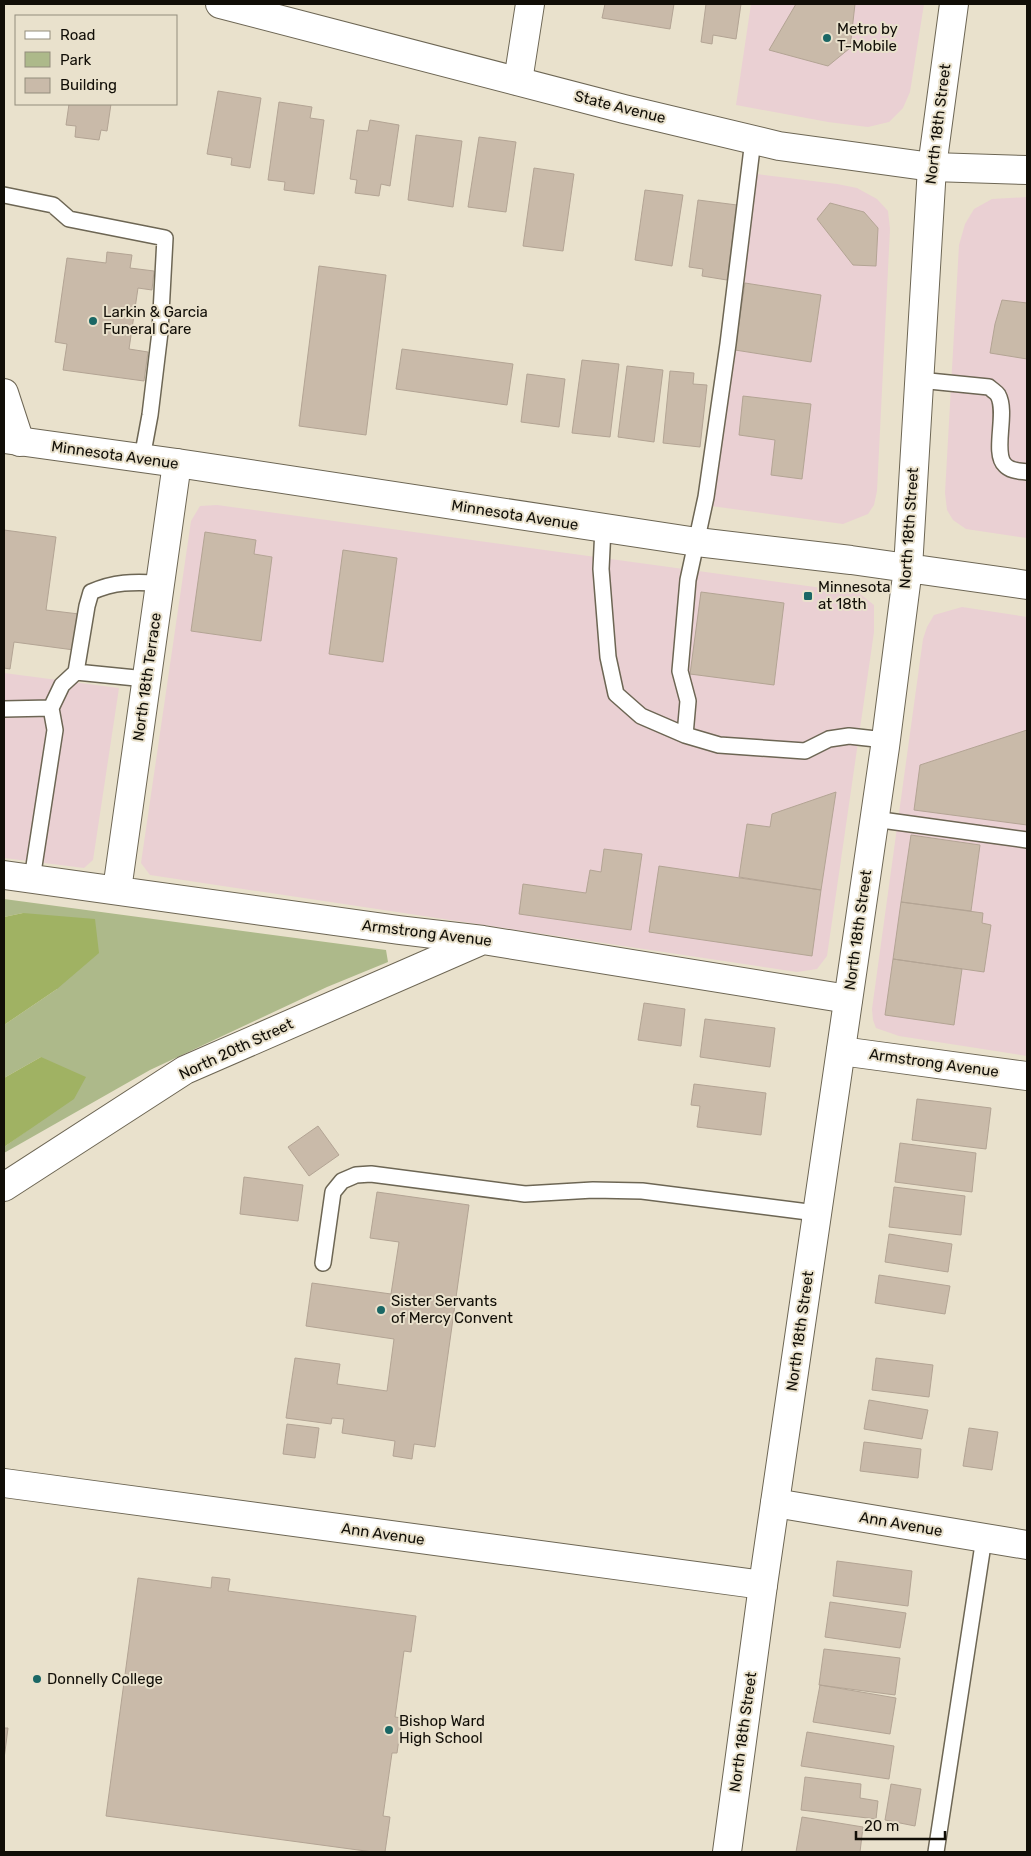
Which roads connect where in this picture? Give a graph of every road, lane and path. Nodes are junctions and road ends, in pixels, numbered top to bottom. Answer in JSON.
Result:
{"nodes":[{"id":1,"x":220,"y":4,"type":"edge"},
{"id":2,"x":530,"y":4,"type":"edge"},
{"id":3,"x":954,"y":4,"type":"edge"},
{"id":4,"x":518,"y":81,"type":"junction"},
{"id":5,"x":753,"y":140,"type":"junction"},
{"id":6,"x":932,"y":167,"type":"junction"},
{"id":7,"x":1027,"y":170,"type":"edge"},
{"id":8,"x":4,"y":195,"type":"edge"},
{"id":9,"x":919,"y":380,"type":"junction"},
{"id":10,"x":4,"y":393,"type":"edge"},
{"id":11,"x":12,"y":440,"type":"edge"},
{"id":12,"x":142,"y":458,"type":"junction"},
{"id":13,"x":177,"y":463,"type":"junction"},
{"id":14,"x":1027,"y":472,"type":"edge"},
{"id":15,"x":602,"y":528,"type":"junction"},
{"id":16,"x":697,"y":542,"type":"junction"},
{"id":17,"x":908,"y":568,"type":"junction"},
{"id":18,"x":160,"y":583,"type":"junction"},
{"id":19,"x":1027,"y":585,"type":"edge"},
{"id":20,"x":76,"y":672,"type":"junction"},
{"id":21,"x":146,"y":679,"type":"junction"},
{"id":22,"x":50,"y":708,"type":"junction"},
{"id":23,"x":4,"y":709,"type":"edge"},
{"id":24,"x":685,"y":735,"type":"junction"},
{"id":25,"x":885,"y":740,"type":"junction"},
{"id":26,"x":874,"y":819,"type":"junction"},
{"id":27,"x":1027,"y":840,"type":"edge"},
{"id":28,"x":4,"y":875,"type":"edge"},
{"id":29,"x":32,"y":879,"type":"junction"},
{"id":30,"x":117,"y":890,"type":"junction"},
{"id":31,"x":483,"y":940,"type":"junction"},
{"id":32,"x":848,"y":999,"type":"junction"},
{"id":33,"x":841,"y":1051,"type":"junction"},
{"id":34,"x":1027,"y":1076,"type":"edge"},
{"id":35,"x":4,"y":1187,"type":"edge"},
{"id":36,"x":816,"y":1213,"type":"junction"},
{"id":37,"x":323,"y":1263,"type":"dead end"},
{"id":38,"x":4,"y":1483,"type":"edge"},
{"id":39,"x":775,"y":1503,"type":"junction"},
{"id":40,"x":984,"y":1538,"type":"junction"},
{"id":41,"x":1027,"y":1545,"type":"edge"},
{"id":42,"x":763,"y":1585,"type":"junction"},
{"id":43,"x":727,"y":1852,"type":"edge"},
{"id":44,"x":936,"y":1852,"type":"edge"}],
"edges":[{"from":1,"to":4,"type":"main road","name":"State Avenue"},
{"from":2,"to":4,"type":"main road"},
{"from":3,"to":6,"type":"main road","name":"North 18th Street"},
{"from":4,"to":5,"type":"main road","name":"State Avenue"},
{"from":5,"to":6,"type":"main road","name":"State Avenue"},
{"from":5,"to":16,"type":"lane"},
{"from":6,"to":7,"type":"main road","name":"State Avenue"},
{"from":6,"to":9,"type":"main road","name":"North 18th Street"},
{"from":8,"to":12,"type":"lane"},
{"from":9,"to":14,"type":"lane"},
{"from":9,"to":17,"type":"main road","name":"North 18th Street"},
{"from":10,"to":11,"type":"main road"},
{"from":11,"to":12,"type":"main road","name":"Minnesota Avenue"},
{"from":12,"to":13,"type":"main road","name":"Minnesota Avenue"},
{"from":13,"to":15,"type":"main road","name":"Minnesota Avenue"},
{"from":13,"to":18,"type":"main road","name":"North 18th Terrace"},
{"from":15,"to":16,"type":"main road","name":"Minnesota Avenue"},
{"from":15,"to":24,"type":"lane"},
{"from":16,"to":17,"type":"main road","name":"Minnesota Avenue"},
{"from":16,"to":24,"type":"lane"},
{"from":17,"to":19,"type":"main road","name":"Minnesota Avenue"},
{"from":17,"to":25,"type":"main road","name":"North 18th Street"},
{"from":18,"to":20,"type":"lane"},
{"from":18,"to":21,"type":"main road","name":"North 18th Terrace"},
{"from":20,"to":21,"type":"lane"},
{"from":20,"to":22,"type":"lane"},
{"from":21,"to":30,"type":"main road","name":"North 18th Terrace"},
{"from":22,"to":23,"type":"lane"},
{"from":22,"to":29,"type":"lane"},
{"from":24,"to":25,"type":"lane"},
{"from":25,"to":26,"type":"main road","name":"North 18th Street"},
{"from":26,"to":27,"type":"lane"},
{"from":26,"to":32,"type":"main road","name":"North 18th Street"},
{"from":28,"to":29,"type":"main road","name":"Armstrong Avenue"},
{"from":29,"to":30,"type":"main road","name":"Armstrong Avenue"},
{"from":30,"to":31,"type":"main road","name":"Armstrong Avenue"},
{"from":31,"to":32,"type":"main road","name":"Armstrong Avenue"},
{"from":31,"to":35,"type":"main road","name":"North 20th Street"},
{"from":32,"to":33,"type":"main road","name":"North 18th Street"},
{"from":33,"to":34,"type":"main road","name":"Armstrong Avenue"},
{"from":33,"to":36,"type":"main road","name":"North 18th Street"},
{"from":36,"to":37,"type":"lane"},
{"from":36,"to":39,"type":"main road","name":"North 18th Street"},
{"from":38,"to":42,"type":"main road","name":"Ann Avenue"},
{"from":39,"to":40,"type":"main road","name":"Ann Avenue"},
{"from":39,"to":42,"type":"main road","name":"North 18th Street"},
{"from":40,"to":41,"type":"main road","name":"Ann Avenue"},
{"from":40,"to":44,"type":"lane"},
{"from":42,"to":43,"type":"main road","name":"North 18th Street"}]}
